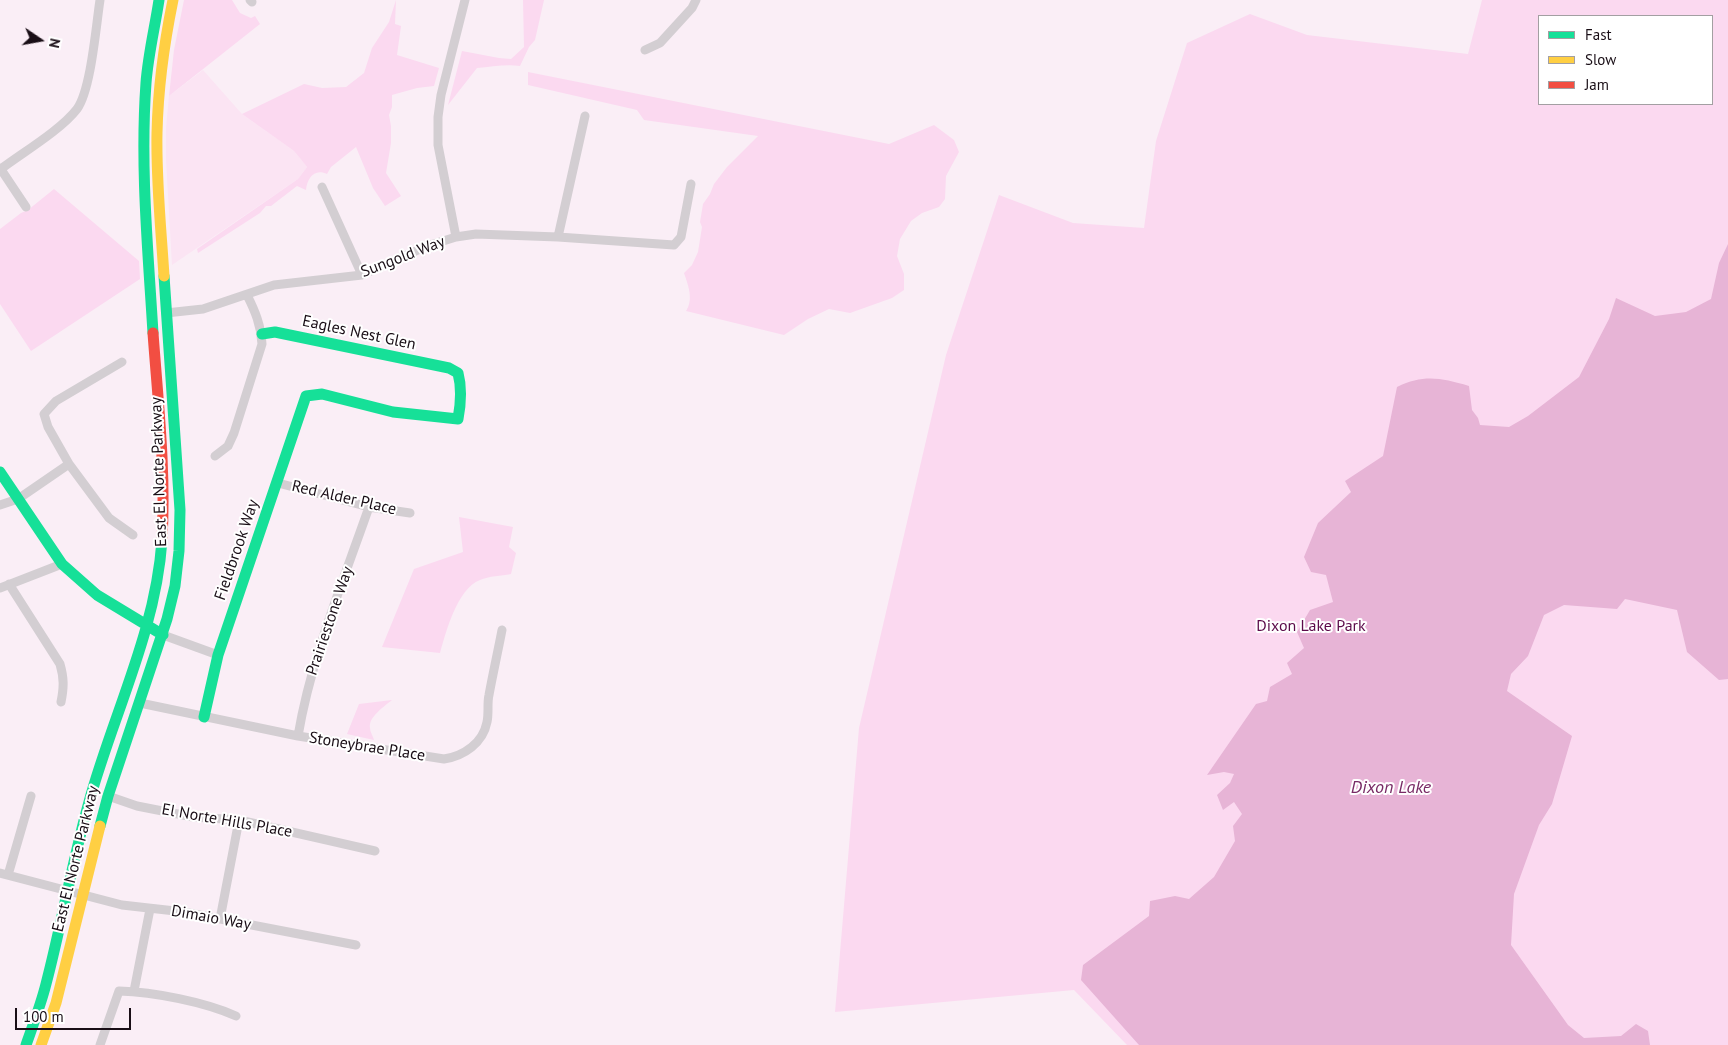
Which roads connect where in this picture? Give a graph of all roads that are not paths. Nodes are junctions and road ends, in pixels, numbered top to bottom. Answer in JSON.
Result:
{"nodes":[{"id":1,"x":100,"y":0,"type":"edge"},
{"id":2,"x":159,"y":0,"type":"edge"},
{"id":3,"x":173,"y":0,"type":"edge"},
{"id":4,"x":465,"y":0,"type":"edge"},
{"id":5,"x":696,"y":0,"type":"edge"},
{"id":6,"x":645,"y":50,"type":"dead end"},
{"id":7,"x":585,"y":116,"type":"dead end"},
{"id":8,"x":0,"y":169,"type":"edge"},
{"id":9,"x":691,"y":184,"type":"dead end"},
{"id":10,"x":322,"y":187,"type":"dead end"},
{"id":11,"x":26,"y":207,"type":"dead end"},
{"id":12,"x":456,"y":237,"type":"junction"},
{"id":13,"x":558,"y":237,"type":"junction"},
{"id":14,"x":362,"y":275,"type":"junction"},
{"id":15,"x":248,"y":295,"type":"junction"},
{"id":16,"x":166,"y":314,"type":"junction"},
{"id":17,"x":262,"y":334,"type":"junction"},
{"id":18,"x":122,"y":362,"type":"dead end"},
{"id":19,"x":306,"y":396,"type":"joint"},
{"id":20,"x":215,"y":456,"type":"dead end"},
{"id":21,"x":69,"y":464,"type":"junction"},
{"id":22,"x":0,"y":472,"type":"edge"},
{"id":23,"x":278,"y":483,"type":"junction"},
{"id":24,"x":18,"y":498,"type":"junction"},
{"id":25,"x":0,"y":505,"type":"edge"},
{"id":26,"x":369,"y":507,"type":"junction"},
{"id":27,"x":410,"y":513,"type":"dead end"},
{"id":28,"x":133,"y":535,"type":"dead end"},
{"id":29,"x":62,"y":564,"type":"junction"},
{"id":30,"x":4,"y":586,"type":"edge"},
{"id":31,"x":147,"y":626,"type":"junction"},
{"id":32,"x":502,"y":630,"type":"dead end"},
{"id":33,"x":163,"y":635,"type":"junction"},
{"id":34,"x":218,"y":655,"type":"junction"},
{"id":35,"x":60,"y":702,"type":"dead end"},
{"id":36,"x":140,"y":703,"type":"junction"},
{"id":37,"x":204,"y":717,"type":"junction"},
{"id":38,"x":298,"y":736,"type":"junction"},
{"id":39,"x":31,"y":796,"type":"dead end"},
{"id":40,"x":108,"y":796,"type":"junction"},
{"id":41,"x":239,"y":820,"type":"junction"},
{"id":42,"x":376,"y":851,"type":"dead end"},
{"id":43,"x":4,"y":874,"type":"edge"},
{"id":44,"x":67,"y":890,"type":"junction"},
{"id":45,"x":82,"y":894,"type":"junction"},
{"id":46,"x":150,"y":909,"type":"junction"},
{"id":47,"x":220,"y":919,"type":"junction"},
{"id":48,"x":356,"y":945,"type":"dead end"},
{"id":49,"x":134,"y":991,"type":"junction"},
{"id":50,"x":236,"y":1016,"type":"dead end"},
{"id":51,"x":26,"y":1045,"type":"edge"},
{"id":52,"x":42,"y":1045,"type":"edge"},
{"id":53,"x":100,"y":1045,"type":"edge"}],
"edges":[{"from":1,"to":8,"type":"street"},
{"from":2,"to":31,"type":"main road","name":"East El Norte Parkway"},
{"from":3,"to":16,"type":"main road","name":"East El Norte Parkway"},
{"from":4,"to":12,"type":"street"},
{"from":5,"to":6,"type":"street"},
{"from":7,"to":13,"type":"street"},
{"from":8,"to":11,"type":"street"},
{"from":9,"to":13,"type":"street","name":"Sungold Way"},
{"from":10,"to":14,"type":"street"},
{"from":12,"to":13,"type":"street","name":"Sungold Way"},
{"from":12,"to":14,"type":"street","name":"Sungold Way"},
{"from":14,"to":15,"type":"street","name":"Sungold Way"},
{"from":15,"to":16,"type":"street","name":"Sungold Way"},
{"from":15,"to":17,"type":"street"},
{"from":16,"to":33,"type":"main road","name":"East El Norte Parkway"},
{"from":17,"to":19,"type":"main road","name":"Eagles Nest Glen"},
{"from":17,"to":20,"type":"street"},
{"from":18,"to":21,"type":"street"},
{"from":19,"to":23,"type":"main road","name":"Fieldbrook Way"},
{"from":21,"to":24,"type":"street"},
{"from":21,"to":28,"type":"street"},
{"from":22,"to":24,"type":"main road"},
{"from":23,"to":26,"type":"street","name":"Red Alder Place"},
{"from":23,"to":34,"type":"main road","name":"Fieldbrook Way"},
{"from":24,"to":25,"type":"street"},
{"from":24,"to":29,"type":"main road"},
{"from":26,"to":27,"type":"street","name":"Red Alder Place"},
{"from":26,"to":38,"type":"street","name":"Prairiestone Way"},
{"from":29,"to":30,"type":"street"},
{"from":29,"to":31,"type":"main road"},
{"from":30,"to":35,"type":"street"},
{"from":31,"to":33,"type":"main road"},
{"from":31,"to":44,"type":"main road","name":"East El Norte Parkway"},
{"from":32,"to":38,"type":"street","name":"Stoneybrae Place"},
{"from":33,"to":34,"type":"street"},
{"from":33,"to":36,"type":"main road","name":"East El Norte Parkway"},
{"from":34,"to":37,"type":"main road","name":"Fieldbrook Way"},
{"from":36,"to":37,"type":"street","name":"Stoneybrae Place"},
{"from":36,"to":40,"type":"main road","name":"East El Norte Parkway"},
{"from":37,"to":38,"type":"street","name":"Stoneybrae Place"},
{"from":39,"to":43,"type":"street"},
{"from":40,"to":41,"type":"street","name":"El Norte Hills Place"},
{"from":40,"to":45,"type":"main road","name":"East El Norte Parkway"},
{"from":41,"to":42,"type":"street","name":"El Norte Hills Place"},
{"from":41,"to":47,"type":"street"},
{"from":43,"to":44,"type":"street","name":"Dimaio Way"},
{"from":44,"to":45,"type":"street","name":"Dimaio Way"},
{"from":44,"to":51,"type":"main road","name":"East El Norte Parkway"},
{"from":45,"to":46,"type":"street","name":"Dimaio Way"},
{"from":45,"to":52,"type":"main road","name":"East El Norte Parkway"},
{"from":46,"to":47,"type":"street","name":"Dimaio Way"},
{"from":46,"to":49,"type":"street"},
{"from":47,"to":48,"type":"street","name":"Dimaio Way"},
{"from":49,"to":50,"type":"street"},
{"from":49,"to":53,"type":"street"}]}
